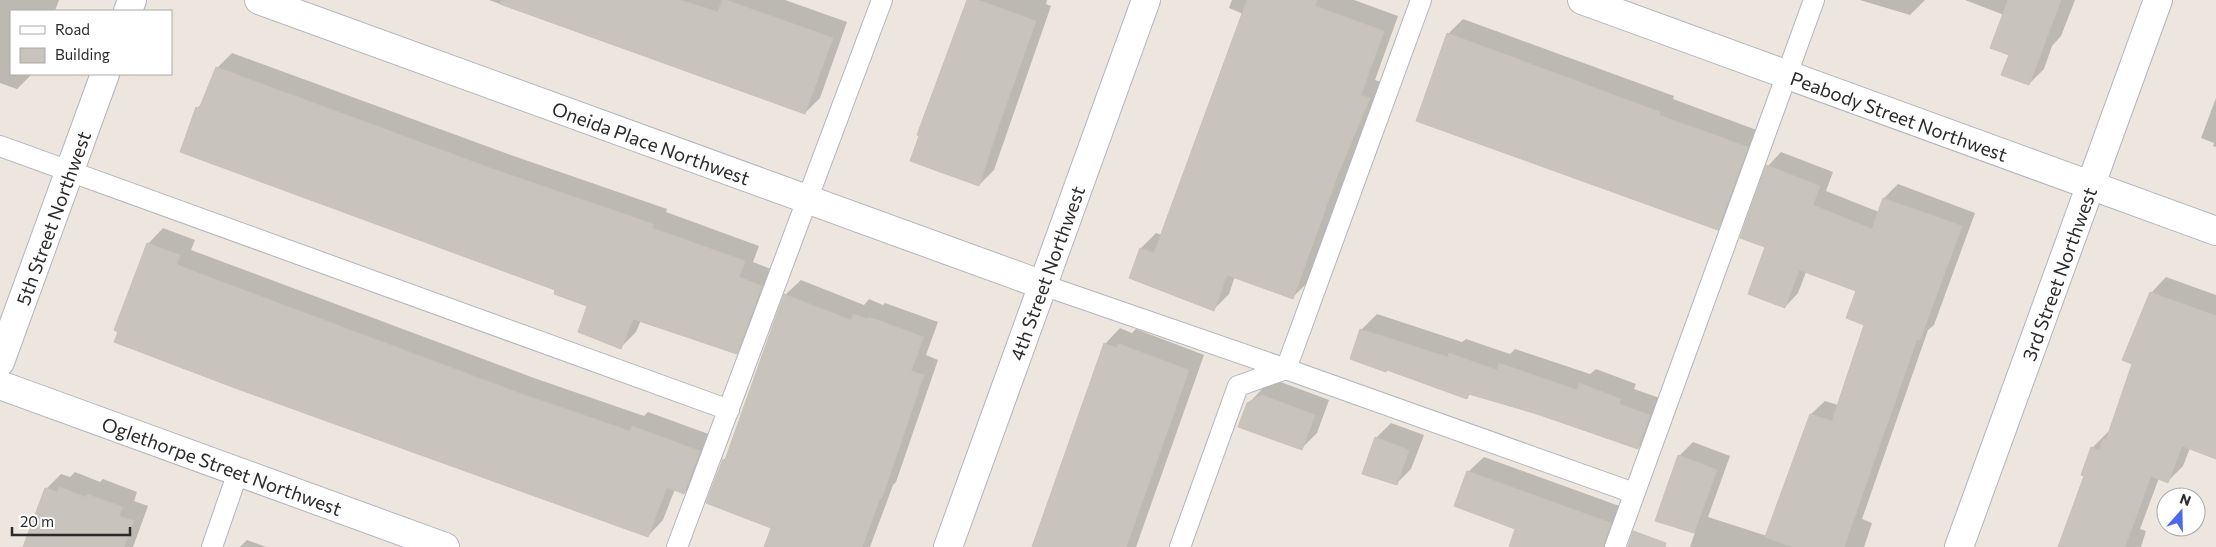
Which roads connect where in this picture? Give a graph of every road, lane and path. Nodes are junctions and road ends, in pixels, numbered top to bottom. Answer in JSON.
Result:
{"nodes":[{"id":1,"x":259,"y":0,"type":"edge"},
{"id":2,"x":882,"y":0,"type":"edge"},
{"id":3,"x":1146,"y":0,"type":"edge"},
{"id":4,"x":1422,"y":0,"type":"edge"},
{"id":5,"x":1582,"y":0,"type":"edge"},
{"id":6,"x":1814,"y":0,"type":"edge"},
{"id":7,"x":2158,"y":0,"type":"edge"},
{"id":8,"x":106,"y":75,"type":"edge"},
{"id":9,"x":1786,"y":75,"type":"junction"},
{"id":10,"x":0,"y":146,"type":"edge"},
{"id":11,"x":70,"y":171,"type":"junction"},
{"id":12,"x":2091,"y":186,"type":"junction"},
{"id":13,"x":807,"y":200,"type":"junction"},
{"id":14,"x":2216,"y":231,"type":"edge"},
{"id":15,"x":1043,"y":285,"type":"junction"},
{"id":16,"x":0,"y":362,"type":"edge"},
{"id":17,"x":1286,"y":369,"type":"junction"},
{"id":18,"x":0,"y":385,"type":"edge"},
{"id":19,"x":729,"y":410,"type":"junction"},
{"id":20,"x":238,"y":472,"type":"junction"},
{"id":21,"x":1634,"y":493,"type":"junction"},
{"id":22,"x":212,"y":547,"type":"edge"},
{"id":23,"x":445,"y":547,"type":"edge"},
{"id":24,"x":677,"y":547,"type":"edge"},
{"id":25,"x":948,"y":547,"type":"edge"},
{"id":26,"x":1180,"y":547,"type":"edge"},
{"id":27,"x":1615,"y":547,"type":"edge"},
{"id":28,"x":1959,"y":547,"type":"edge"}],
"edges":[{"from":1,"to":13,"type":"street","name":"Oneida Place Northwest"},
{"from":2,"to":13,"type":"lane"},
{"from":3,"to":15,"type":"street","name":"4th Street Northwest"},
{"from":4,"to":17,"type":"lane"},
{"from":5,"to":9,"type":"street","name":"Peabody Street Northwest"},
{"from":6,"to":9,"type":"lane"},
{"from":7,"to":12,"type":"street","name":"3rd Street Northwest"},
{"from":8,"to":11,"type":"street","name":"5th Street Northwest"},
{"from":9,"to":12,"type":"street","name":"Peabody Street Northwest"},
{"from":9,"to":21,"type":"lane"},
{"from":10,"to":11,"type":"lane"},
{"from":11,"to":16,"type":"street","name":"5th Street Northwest"},
{"from":11,"to":19,"type":"lane"},
{"from":12,"to":14,"type":"street","name":"Peabody Street Northwest"},
{"from":12,"to":28,"type":"street","name":"3rd Street Northwest"},
{"from":13,"to":15,"type":"street","name":"Oneida Place Northwest"},
{"from":13,"to":19,"type":"lane"},
{"from":15,"to":17,"type":"lane"},
{"from":15,"to":25,"type":"street","name":"4th Street Northwest"},
{"from":17,"to":21,"type":"lane"},
{"from":17,"to":26,"type":"lane"},
{"from":18,"to":20,"type":"street","name":"Oglethorpe Street Northwest"},
{"from":19,"to":24,"type":"lane"},
{"from":20,"to":22,"type":"lane"},
{"from":20,"to":23,"type":"street","name":"Oglethorpe Street Northwest"},
{"from":21,"to":27,"type":"lane"}]}
